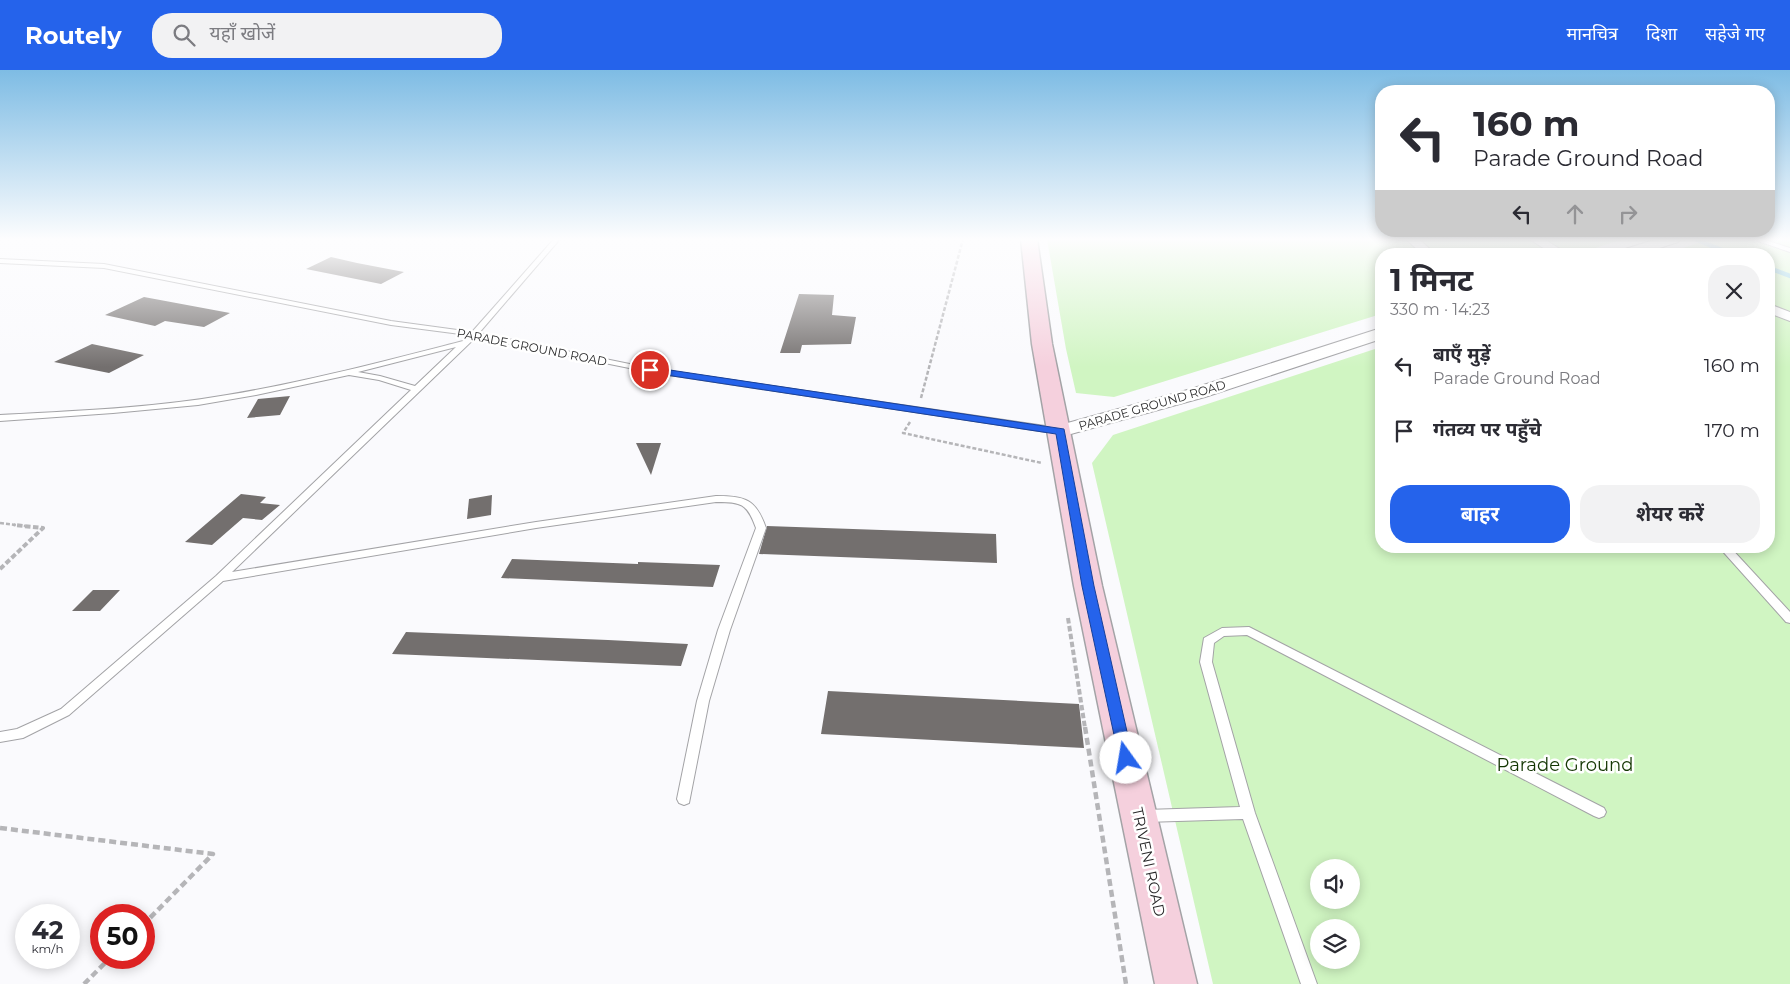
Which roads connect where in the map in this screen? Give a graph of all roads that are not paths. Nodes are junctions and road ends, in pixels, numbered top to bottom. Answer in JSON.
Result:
{"nodes":[{"id":1,"x":183,"y":282,"type":"edge"},
{"id":2,"x":520,"y":282,"type":"edge"},
{"id":3,"x":1034,"y":282,"type":"edge"},
{"id":4,"x":1775,"y":311,"type":"edge"},
{"id":5,"x":1790,"y":317,"type":"edge"},
{"id":6,"x":1375,"y":336,"type":"edge"},
{"id":7,"x":470,"y":338,"type":"junction"},
{"id":8,"x":348,"y":373,"type":"junction"},
{"id":9,"x":417,"y":389,"type":"junction"},
{"id":10,"x":0,"y":418,"type":"edge"},
{"id":11,"x":1060,"y":431,"type":"junction"},
{"id":12,"x":1730,"y":553,"type":"edge"},
{"id":13,"x":220,"y":578,"type":"junction"},
{"id":14,"x":1790,"y":618,"type":"edge"},
{"id":15,"x":0,"y":737,"type":"edge"},
{"id":16,"x":684,"y":799,"type":"dead end"},
{"id":17,"x":1599,"y":812,"type":"dead end"},
{"id":18,"x":1248,"y":813,"type":"junction"},
{"id":19,"x":1139,"y":816,"type":"junction"},
{"id":20,"x":1176,"y":984,"type":"edge"},
{"id":21,"x":1309,"y":984,"type":"edge"}],
"edges":[{"from":1,"to":7,"type":"lane","name":"PARADE GROUND ROAD"},
{"from":2,"to":7,"type":"lane"},
{"from":3,"to":11,"type":"main road","name":"TRIVENI ROAD"},
{"from":4,"to":5,"type":"street"},
{"from":6,"to":11,"type":"street","name":"PARADE GROUND ROAD"},
{"from":7,"to":8,"type":"lane"},
{"from":7,"to":9,"type":"lane"},
{"from":7,"to":11,"type":"lane","name":"PARADE GROUND ROAD"},
{"from":8,"to":9,"type":"lane"},
{"from":8,"to":10,"type":"lane"},
{"from":9,"to":13,"type":"lane"},
{"from":11,"to":19,"type":"main road","name":"TRIVENI ROAD"},
{"from":12,"to":14,"type":"lane"},
{"from":13,"to":15,"type":"lane"},
{"from":13,"to":16,"type":"lane"},
{"from":17,"to":18,"type":"lane"},
{"from":18,"to":19,"type":"lane"},
{"from":18,"to":21,"type":"lane"},
{"from":19,"to":20,"type":"main road","name":"TRIVENI ROAD"}]}
